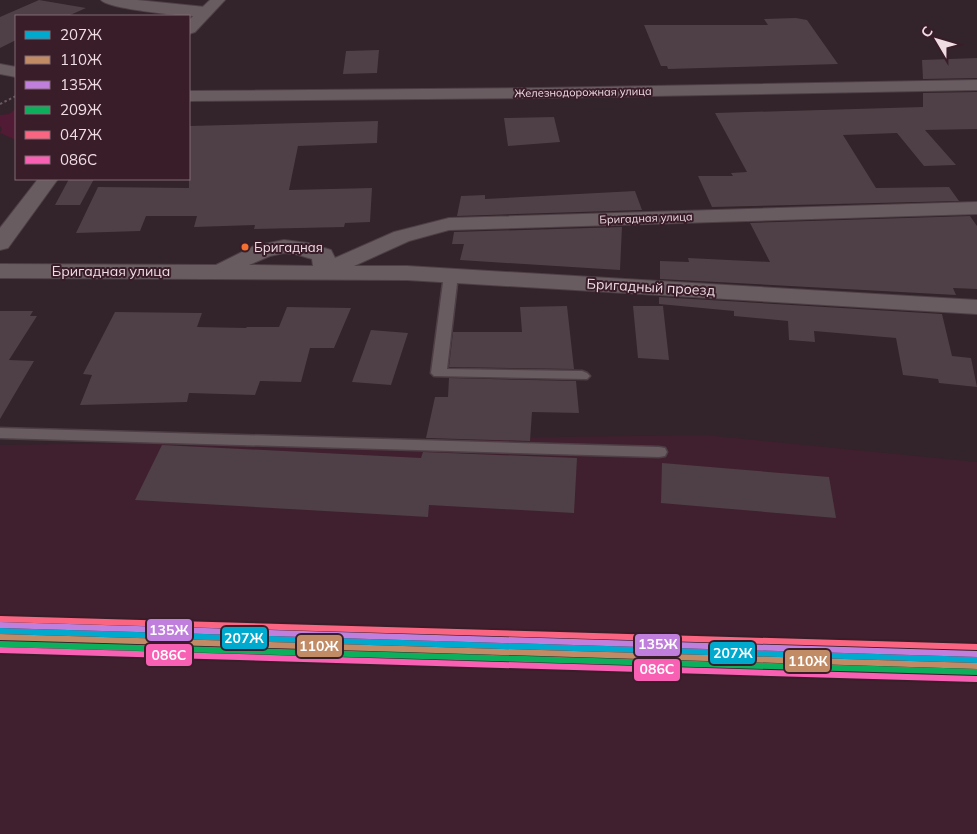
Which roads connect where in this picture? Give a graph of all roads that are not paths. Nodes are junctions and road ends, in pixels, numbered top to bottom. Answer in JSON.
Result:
{"nodes":[{"id":1,"x":108,"y":0,"type":"edge"},
{"id":2,"x":218,"y":0,"type":"edge"},
{"id":3,"x":205,"y":12,"type":"junction"},
{"id":4,"x":190,"y":28,"type":"edge"},
{"id":5,"x":0,"y":69,"type":"edge"},
{"id":6,"x":15,"y":72,"type":"edge"},
{"id":7,"x":977,"y":84,"type":"edge"},
{"id":8,"x":190,"y":96,"type":"edge"},
{"id":9,"x":47,"y":180,"type":"edge"},
{"id":10,"x":977,"y":208,"type":"edge"},
{"id":11,"x":0,"y":243,"type":"edge"},
{"id":12,"x":0,"y":271,"type":"edge"},
{"id":13,"x":325,"y":272,"type":"junction"},
{"id":14,"x":451,"y":275,"type":"junction"},
{"id":15,"x":977,"y":307,"type":"edge"},
{"id":16,"x":582,"y":376,"type":"dead end"},
{"id":17,"x":0,"y":433,"type":"edge"},
{"id":18,"x":659,"y":452,"type":"dead end"}],
"edges":[{"from":1,"to":3,"type":"street"},
{"from":2,"to":3,"type":"street"},
{"from":3,"to":4,"type":"street"},
{"from":5,"to":6,"type":"street"},
{"from":7,"to":8,"type":"street","name":"Железнодорожная улица"},
{"from":9,"to":11,"type":"street"},
{"from":10,"to":13,"type":"street","name":"Бригадная улица"},
{"from":12,"to":13,"type":"street","name":"Бригадная улица"},
{"from":13,"to":14,"type":"street","name":"Бригадный проезд"},
{"from":14,"to":15,"type":"street","name":"Бригадный проезд"},
{"from":14,"to":16,"type":"lane"},
{"from":17,"to":18,"type":"lane"}]}
